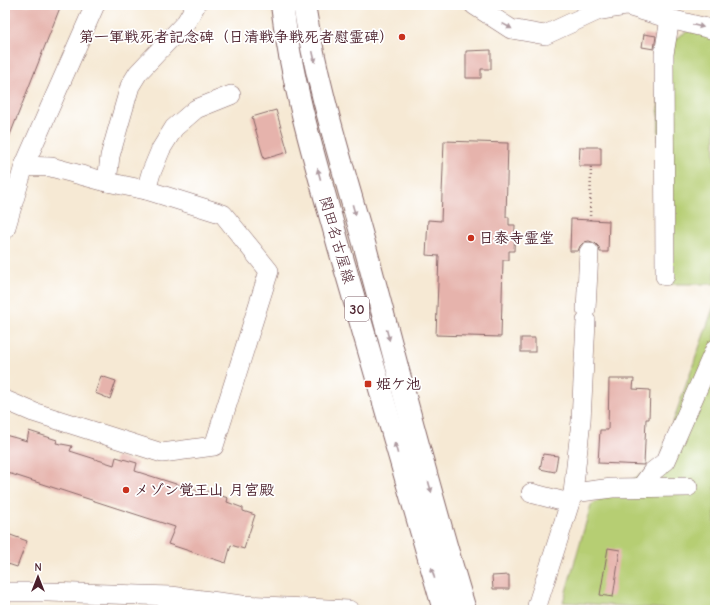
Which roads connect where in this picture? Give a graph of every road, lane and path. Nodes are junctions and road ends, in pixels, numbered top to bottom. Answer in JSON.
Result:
{"nodes":[{"id":1,"x":95,"y":5,"type":"edge"},
{"id":2,"x":196,"y":5,"type":"edge"},
{"id":3,"x":282,"y":5,"type":"edge"},
{"id":4,"x":304,"y":5,"type":"edge"},
{"id":5,"x":474,"y":5,"type":"edge"},
{"id":6,"x":670,"y":19,"type":"junction"},
{"id":7,"x":715,"y":30,"type":"edge"},
{"id":8,"x":231,"y":95,"type":"dead end"},
{"id":9,"x":24,"y":166,"type":"junction"},
{"id":10,"x":591,"y":166,"type":"dead end"},
{"id":11,"x":107,"y":182,"type":"junction"},
{"id":12,"x":146,"y":190,"type":"junction"},
{"id":13,"x":590,"y":220,"type":"dead end"},
{"id":14,"x":5,"y":230,"type":"edge"},
{"id":15,"x":589,"y":252,"type":"dead end"},
{"id":16,"x":665,"y":276,"type":"dead end"},
{"id":17,"x":715,"y":349,"type":"edge"},
{"id":18,"x":5,"y":400,"type":"edge"},
{"id":19,"x":641,"y":487,"type":"junction"},
{"id":20,"x":688,"y":487,"type":"dead end"},
{"id":21,"x":531,"y":493,"type":"dead end"},
{"id":22,"x":571,"y":498,"type":"junction"},
{"id":23,"x":5,"y":592,"type":"edge"},
{"id":24,"x":242,"y":608,"type":"edge"},
{"id":25,"x":349,"y":610,"type":"edge"},
{"id":26,"x":444,"y":610,"type":"edge"},
{"id":27,"x":465,"y":610,"type":"edge"},
{"id":28,"x":537,"y":610,"type":"edge"}],
"edges":[{"from":1,"to":9,"type":"street"},
{"from":2,"to":11,"type":"street"},
{"from":26,"to":3,"type":"main road","name":"関田名古屋線","number":"30","one_way":true},
{"from":4,"to":27,"type":"main road","name":"関田名古屋線","number":"30","one_way":true},
{"from":5,"to":6,"type":"street","one_way":true},
{"from":6,"to":7,"type":"street","one_way":true},
{"from":6,"to":16,"type":"street"},
{"from":8,"to":12,"type":"street"},
{"from":9,"to":11,"type":"street"},
{"from":9,"to":14,"type":"street"},
{"from":10,"to":13,"type":"path"},
{"from":11,"to":12,"type":"street"},
{"from":12,"to":18,"type":"street"},
{"from":15,"to":22,"type":"street"},
{"from":17,"to":19,"type":"street"},
{"from":19,"to":20,"type":"street"},
{"from":19,"to":22,"type":"street"},
{"from":21,"to":22,"type":"street"},
{"from":22,"to":28,"type":"street"},
{"from":23,"to":24,"type":"street"},
{"from":24,"to":25,"type":"street"}]}
